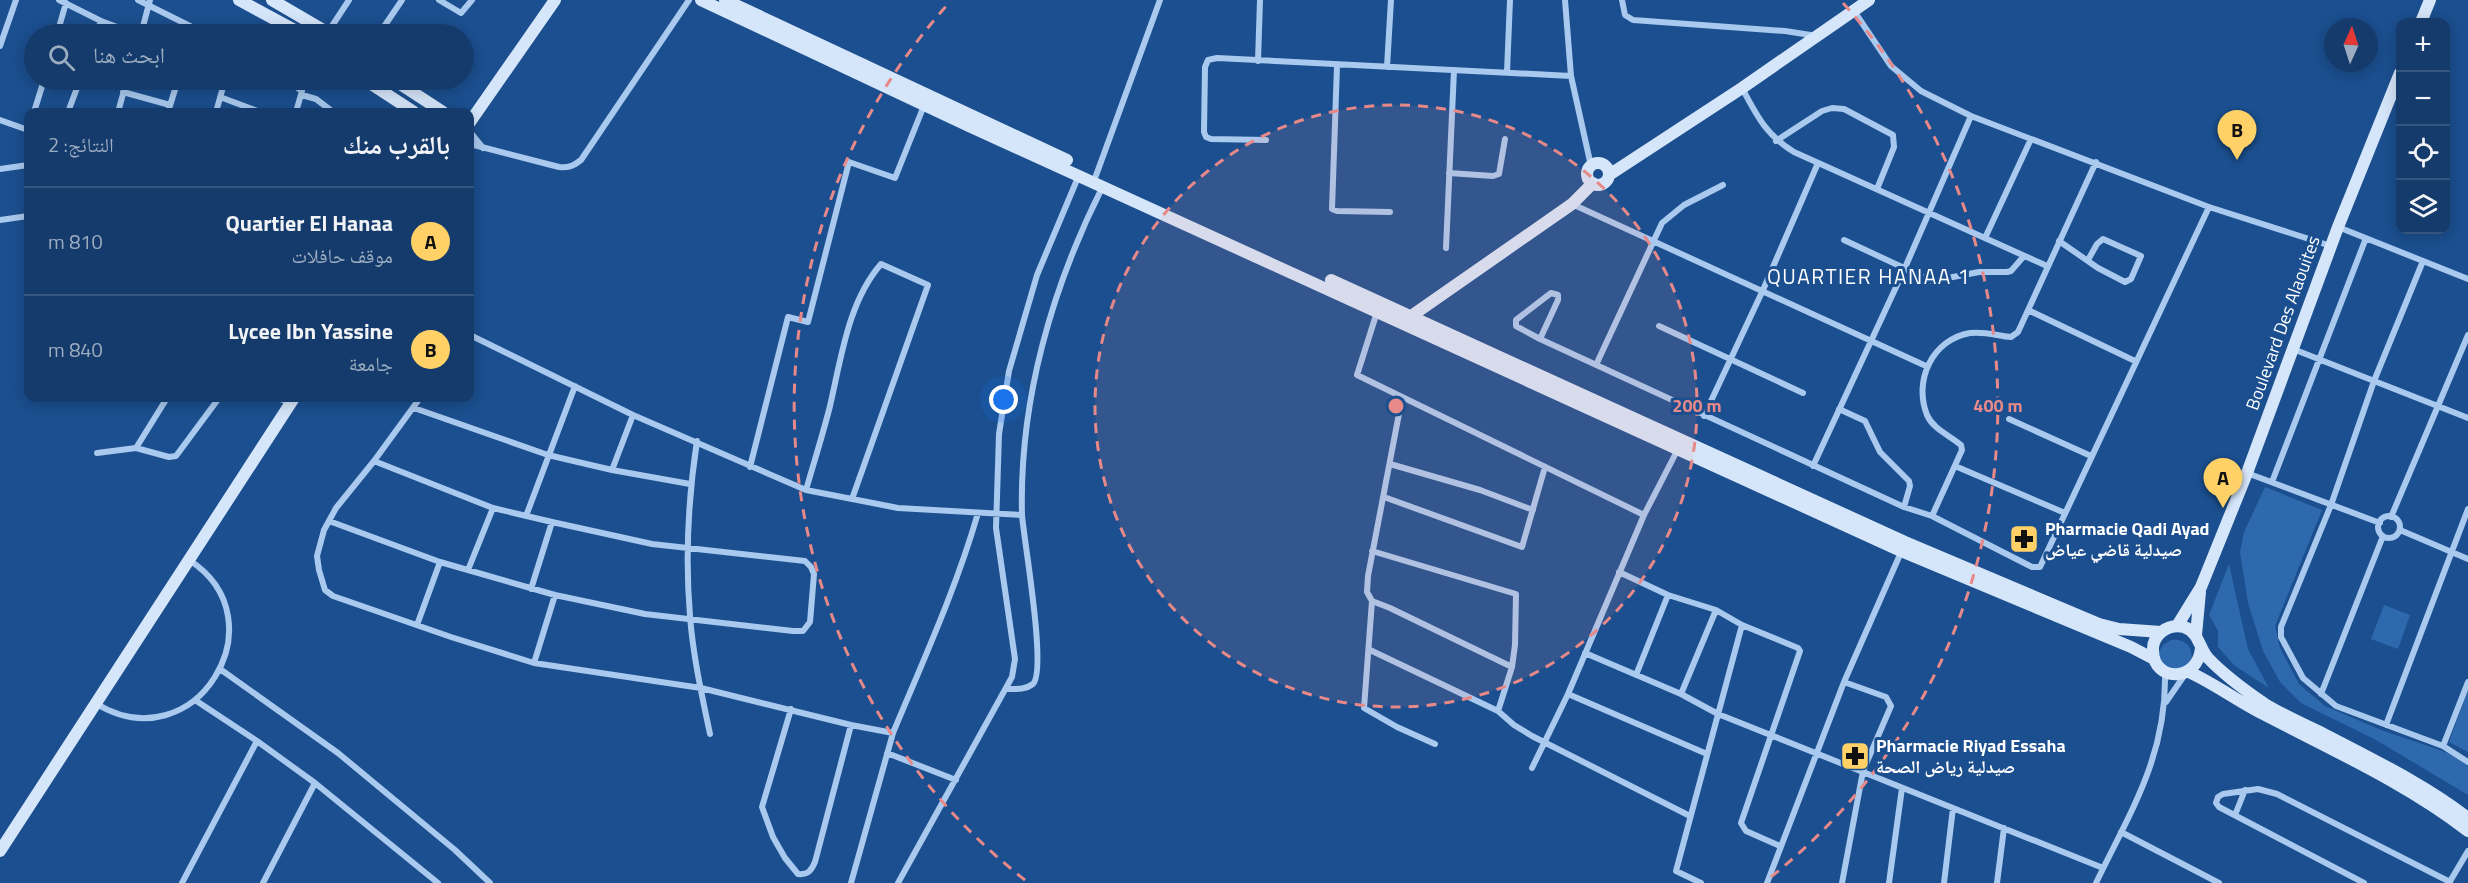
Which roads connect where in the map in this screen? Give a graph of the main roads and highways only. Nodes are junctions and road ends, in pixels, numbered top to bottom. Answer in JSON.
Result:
{"nodes":[{"id":1,"x":239,"y":0,"type":"edge"},
{"id":2,"x":272,"y":0,"type":"edge"},
{"id":3,"x":555,"y":0,"type":"edge"},
{"id":4,"x":701,"y":0,"type":"edge"},
{"id":5,"x":725,"y":0,"type":"edge"},
{"id":6,"x":1869,"y":0,"type":"edge"},
{"id":7,"x":2430,"y":0,"type":"edge"},
{"id":8,"x":2423,"y":18,"type":"edge"},
{"id":9,"x":283,"y":24,"type":"edge"},
{"id":10,"x":312,"y":24,"type":"edge"},
{"id":11,"x":2396,"y":83,"type":"edge"},
{"id":12,"x":380,"y":90,"type":"edge"},
{"id":13,"x":409,"y":90,"type":"edge"},
{"id":14,"x":926,"y":100,"type":"junction"},
{"id":15,"x":408,"y":108,"type":"edge"},
{"id":16,"x":437,"y":108,"type":"edge"},
{"id":17,"x":474,"y":116,"type":"edge"},
{"id":18,"x":1610,"y":175,"type":"junction"},
{"id":19,"x":1098,"y":180,"type":"junction"},
{"id":20,"x":1593,"y":183,"type":"junction"},
{"id":21,"x":1302,"y":271,"type":"junction"},
{"id":22,"x":1407,"y":319,"type":"junction"},
{"id":23,"x":291,"y":402,"type":"edge"},
{"id":24,"x":1903,"y":546,"type":"junction"},
{"id":25,"x":2201,"y":587,"type":"junction"},
{"id":26,"x":2177,"y":626,"type":"junction"},
{"id":27,"x":2162,"y":632,"type":"junction"},
{"id":28,"x":2196,"y":636,"type":"junction"},
{"id":29,"x":2201,"y":648,"type":"junction"},
{"id":30,"x":2154,"y":659,"type":"junction"},
{"id":31,"x":2187,"y":672,"type":"junction"},
{"id":32,"x":2468,"y":818,"type":"edge"},
{"id":33,"x":2468,"y":831,"type":"edge"},
{"id":34,"x":0,"y":851,"type":"edge"}],
"edges":[{"from":1,"to":9,"type":"main road"},
{"from":2,"to":10,"type":"main road"},
{"from":3,"to":17,"type":"main road"},
{"from":4,"to":14,"type":"main road"},
{"from":5,"to":14,"type":"main road"},
{"from":6,"to":18,"type":"main road"},
{"from":7,"to":8,"type":"main road"},
{"from":11,"to":25,"type":"main road","name":"Boulevard Des Alaouites"},
{"from":12,"to":15,"type":"main road"},
{"from":13,"to":16,"type":"main road"},
{"from":14,"to":19,"type":"main road"},
{"from":14,"to":19,"type":"main road"},
{"from":18,"to":20,"type":"main road"},
{"from":18,"to":20,"type":"main road"},
{"from":19,"to":21,"type":"main road"},
{"from":20,"to":22,"type":"main road"},
{"from":21,"to":22,"type":"main road"},
{"from":21,"to":22,"type":"main road"},
{"from":22,"to":24,"type":"main road"},
{"from":23,"to":34,"type":"main road"},
{"from":24,"to":27,"type":"main road"},
{"from":24,"to":30,"type":"main road"},
{"from":25,"to":26,"type":"main road"},
{"from":25,"to":28,"type":"main road"},
{"from":26,"to":27,"type":"main road"},
{"from":26,"to":28,"type":"main road"},
{"from":27,"to":30,"type":"main road"},
{"from":28,"to":29,"type":"main road"},
{"from":29,"to":31,"type":"main road"},
{"from":29,"to":32,"type":"main road"},
{"from":30,"to":31,"type":"main road"},
{"from":31,"to":33,"type":"main road"}]}
